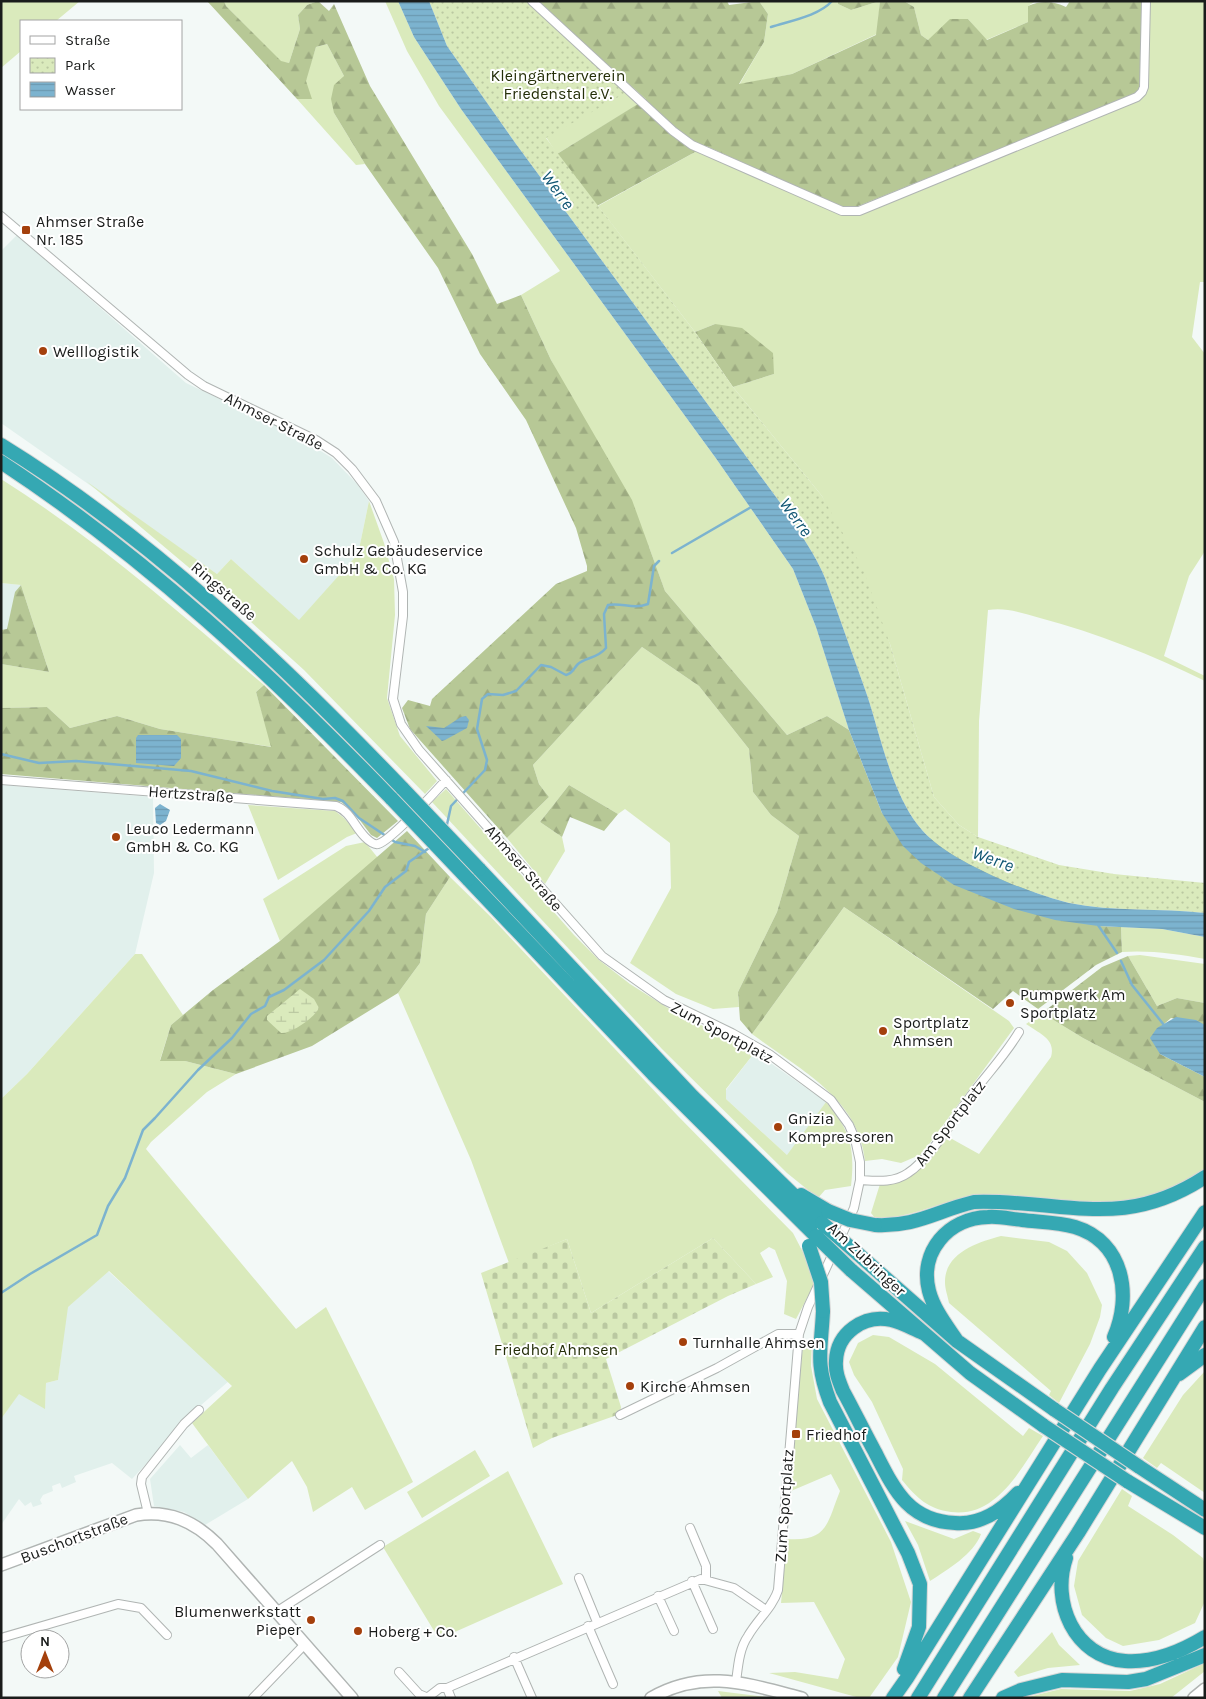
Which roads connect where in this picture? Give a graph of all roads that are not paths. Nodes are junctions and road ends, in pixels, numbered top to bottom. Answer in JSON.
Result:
{"nodes":[{"id":1,"x":532,"y":1,"type":"edge"},
{"id":2,"x":1146,"y":1,"type":"edge"},
{"id":3,"x":1,"y":216,"type":"edge"},
{"id":4,"x":1,"y":445,"type":"edge"},
{"id":5,"x":1,"y":462,"type":"edge"},
{"id":6,"x":1,"y":470,"type":"edge"},
{"id":7,"x":27,"y":479,"type":"junction"},
{"id":8,"x":1,"y":780,"type":"edge"},
{"id":9,"x":448,"y":782,"type":"junction"},
{"id":10,"x":468,"y":879,"type":"joint"},
{"id":11,"x":602,"y":956,"type":"joint"},
{"id":12,"x":1019,"y":1032,"type":"dead end"},
{"id":13,"x":1205,"y":1177,"type":"edge"},
{"id":14,"x":860,"y":1180,"type":"junction"},
{"id":15,"x":1205,"y":1212,"type":"edge"},
{"id":16,"x":819,"y":1229,"type":"junction"},
{"id":17,"x":1205,"y":1247,"type":"edge"},
{"id":18,"x":1205,"y":1286,"type":"edge"},
{"id":19,"x":1205,"y":1327,"type":"edge"},
{"id":20,"x":923,"y":1333,"type":"junction"},
{"id":21,"x":799,"y":1334,"type":"junction"},
{"id":22,"x":957,"y":1341,"type":"junction"},
{"id":23,"x":1205,"y":1355,"type":"edge"},
{"id":24,"x":1100,"y":1369,"type":"junction"},
{"id":25,"x":1171,"y":1381,"type":"junction"},
{"id":26,"x":199,"y":1410,"type":"dead end"},
{"id":27,"x":620,"y":1415,"type":"dead end"},
{"id":28,"x":1036,"y":1474,"type":"junction"},
{"id":29,"x":1205,"y":1510,"type":"edge"},
{"id":30,"x":148,"y":1513,"type":"junction"},
{"id":31,"x":1178,"y":1513,"type":"junction"},
{"id":32,"x":690,"y":1528,"type":"dead end"},
{"id":33,"x":1205,"y":1528,"type":"edge"},
{"id":34,"x":1078,"y":1533,"type":"junction"},
{"id":35,"x":1205,"y":1540,"type":"edge"},
{"id":36,"x":380,"y":1545,"type":"dead end"},
{"id":37,"x":1,"y":1566,"type":"edge"},
{"id":38,"x":579,"y":1578,"type":"dead end"},
{"id":39,"x":706,"y":1579,"type":"junction"},
{"id":40,"x":692,"y":1581,"type":"junction"},
{"id":41,"x":658,"y":1596,"type":"junction"},
{"id":42,"x":766,"y":1610,"type":"junction"},
{"id":43,"x":276,"y":1612,"type":"junction"},
{"id":44,"x":597,"y":1622,"type":"junction"},
{"id":45,"x":588,"y":1626,"type":"junction"},
{"id":46,"x":714,"y":1629,"type":"dead end"},
{"id":47,"x":674,"y":1631,"type":"dead end"},
{"id":48,"x":167,"y":1635,"type":"dead end"},
{"id":49,"x":1205,"y":1637,"type":"edge"},
{"id":50,"x":1,"y":1638,"type":"edge"},
{"id":51,"x":305,"y":1644,"type":"junction"},
{"id":52,"x":1205,"y":1654,"type":"edge"},
{"id":53,"x":514,"y":1657,"type":"junction"},
{"id":54,"x":399,"y":1672,"type":"dead end"},
{"id":55,"x":736,"y":1682,"type":"junction"},
{"id":56,"x":613,"y":1684,"type":"dead end"},
{"id":57,"x":446,"y":1688,"type":"junction"},
{"id":58,"x":1205,"y":1689,"type":"edge"},
{"id":59,"x":426,"y":1697,"type":"edge"},
{"id":60,"x":253,"y":1698,"type":"edge"},
{"id":61,"x":352,"y":1698,"type":"edge"},
{"id":62,"x":451,"y":1698,"type":"edge"},
{"id":63,"x":532,"y":1698,"type":"edge"},
{"id":64,"x":651,"y":1698,"type":"edge"},
{"id":65,"x":802,"y":1698,"type":"edge"},
{"id":66,"x":892,"y":1698,"type":"edge"},
{"id":67,"x":918,"y":1698,"type":"edge"},
{"id":68,"x":944,"y":1698,"type":"edge"},
{"id":69,"x":970,"y":1698,"type":"edge"},
{"id":70,"x":1003,"y":1698,"type":"edge"},
{"id":71,"x":1194,"y":1698,"type":"edge"}],
"edges":[{"from":1,"to":2,"type":"street"},
{"from":3,"to":9,"type":"street","name":"Ahmser Straße"},
{"from":4,"to":16,"type":"highway","name":"Ringstraße","bridge":true},
{"from":5,"to":7,"type":"highway","name":"Ringstraße"},
{"from":6,"to":7,"type":"highway"},
{"from":7,"to":10,"type":"highway","name":"Ringstraße","bridge":true},
{"from":8,"to":9,"type":"street","name":"Hertzstraße"},
{"from":9,"to":11,"type":"street","name":"Ahmser Straße"},
{"from":10,"to":16,"type":"highway","name":"Am Zubringer"},
{"from":11,"to":14,"type":"street","name":"Zum Sportplatz"},
{"from":12,"to":14,"type":"street","name":"Am Sportplatz"},
{"from":13,"to":16,"type":"highway","bridge":true},
{"from":14,"to":21,"type":"street","name":"Zum Sportplatz"},
{"from":15,"to":24,"type":"highway"},
{"from":16,"to":20,"type":"highway","name":"Am Zubringer","bridge":true},
{"from":16,"to":22,"type":"highway","name":"Am Zubringer","bridge":true},
{"from":16,"to":66,"type":"highway","bridge":true},
{"from":17,"to":67,"type":"highway"},
{"from":18,"to":68,"type":"highway"},
{"from":19,"to":25,"type":"highway"},
{"from":20,"to":28,"type":"highway"},
{"from":20,"to":31,"type":"highway","name":"Am Zubringer","bridge":true},
{"from":21,"to":27,"type":"street"},
{"from":21,"to":42,"type":"street","name":"Zum Sportplatz"},
{"from":22,"to":24,"type":"highway"},
{"from":22,"to":29,"type":"highway","name":"Am Zubringer","bridge":true},
{"from":23,"to":25,"type":"highway"},
{"from":24,"to":28,"type":"highway"},
{"from":25,"to":34,"type":"highway"},
{"from":26,"to":30,"type":"street","name":"Buschortstraße"},
{"from":28,"to":66,"type":"highway"},
{"from":30,"to":37,"type":"main road","name":"Buschortstraße"},
{"from":30,"to":43,"type":"main road","name":"Buschortstraße"},
{"from":31,"to":33,"type":"highway","name":"Am Zubringer"},
{"from":31,"to":35,"type":"highway"},
{"from":32,"to":39,"type":"street"},
{"from":34,"to":49,"type":"highway"},
{"from":34,"to":69,"type":"highway"},
{"from":36,"to":43,"type":"street"},
{"from":38,"to":44,"type":"street"},
{"from":39,"to":40,"type":"street"},
{"from":39,"to":42,"type":"street"},
{"from":40,"to":41,"type":"street"},
{"from":40,"to":46,"type":"street"},
{"from":41,"to":44,"type":"street"},
{"from":41,"to":47,"type":"street"},
{"from":42,"to":55,"type":"street","name":"Zum Sportplatz"},
{"from":43,"to":51,"type":"main road","name":"Buschortstraße"},
{"from":44,"to":45,"type":"street"},
{"from":45,"to":53,"type":"street"},
{"from":45,"to":56,"type":"street"},
{"from":48,"to":50,"type":"street"},
{"from":51,"to":60,"type":"street"},
{"from":51,"to":61,"type":"main road","name":"Buschortstraße"},
{"from":52,"to":70,"type":"highway"},
{"from":53,"to":57,"type":"street"},
{"from":53,"to":63,"type":"street"},
{"from":54,"to":59,"type":"street"},
{"from":55,"to":64,"type":"main road"},
{"from":55,"to":65,"type":"main road"},
{"from":57,"to":59,"type":"street"},
{"from":57,"to":62,"type":"street"},
{"from":58,"to":71,"type":"main road"}]}
